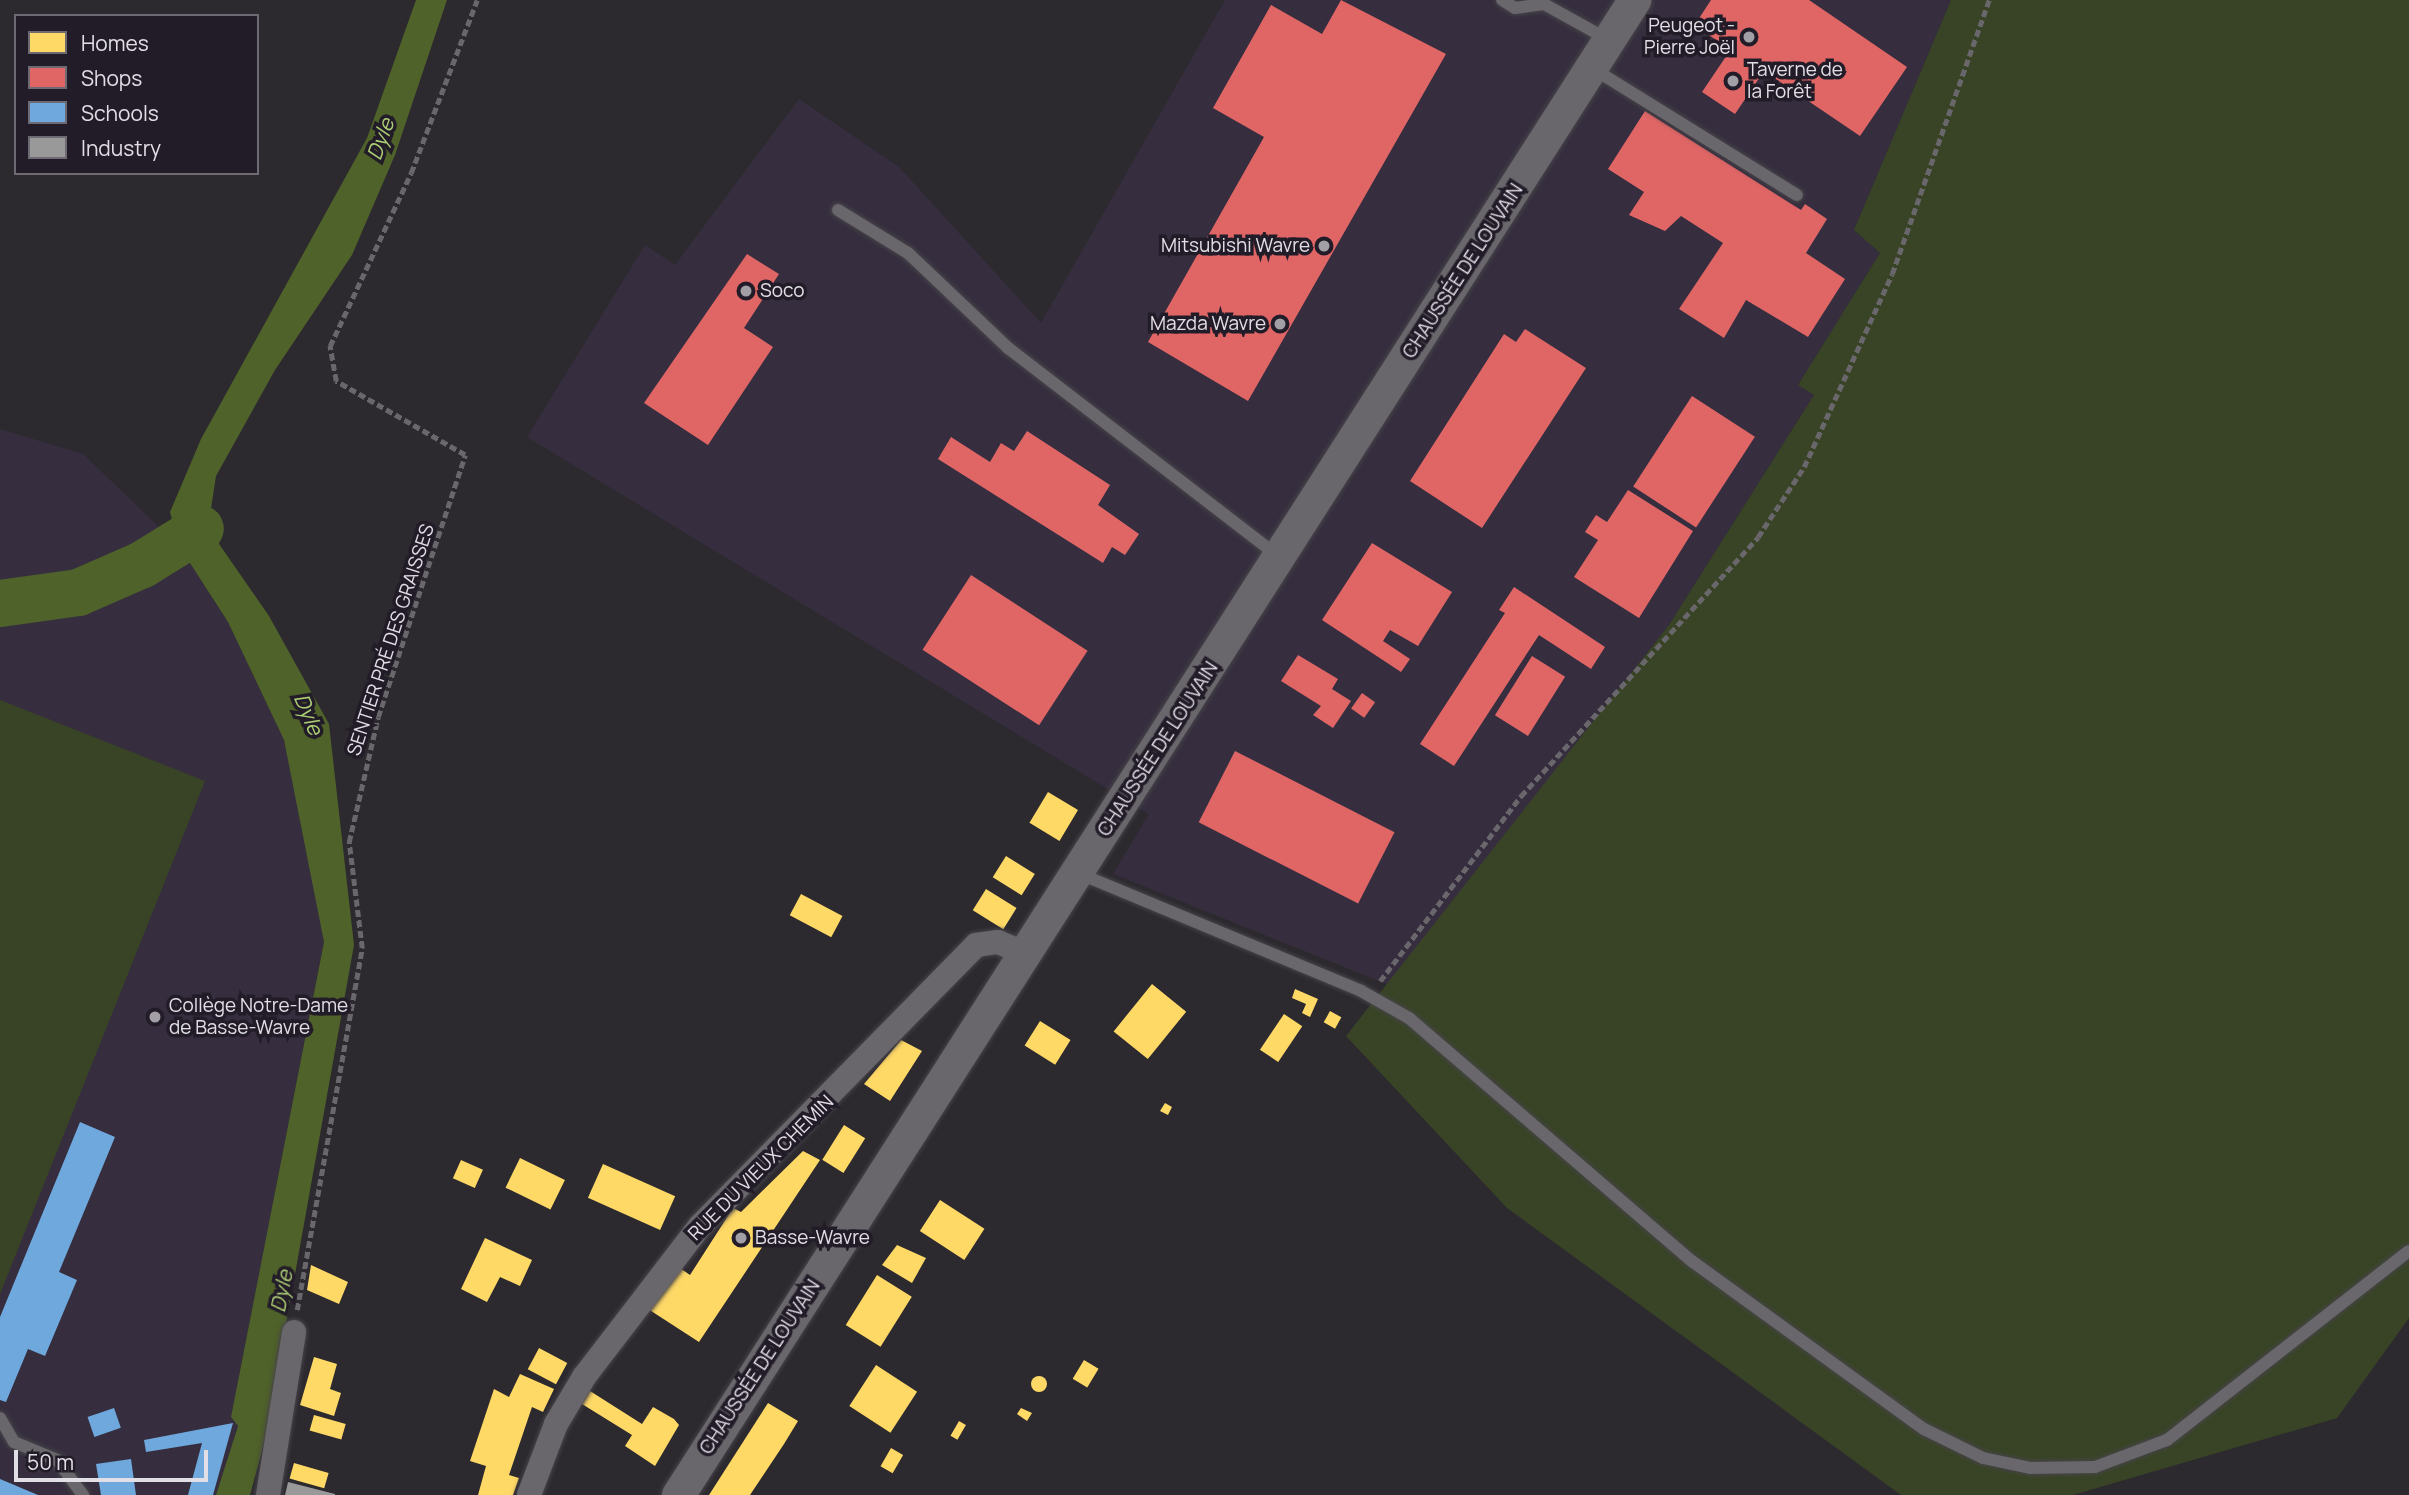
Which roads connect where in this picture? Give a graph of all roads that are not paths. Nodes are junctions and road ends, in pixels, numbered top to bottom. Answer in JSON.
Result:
{"nodes":[{"id":1,"x":1502,"y":0,"type":"edge"},
{"id":2,"x":1634,"y":0,"type":"edge"},
{"id":3,"x":1545,"y":2,"type":"edge"},
{"id":4,"x":1609,"y":40,"type":"junction"},
{"id":5,"x":1592,"y":68,"type":"junction"},
{"id":6,"x":1797,"y":195,"type":"dead end"},
{"id":7,"x":838,"y":210,"type":"dead end"},
{"id":8,"x":1280,"y":557,"type":"junction"},
{"id":9,"x":1077,"y":873,"type":"junction"},
{"id":10,"x":1026,"y":954,"type":"junction"},
{"id":11,"x":2409,"y":1251,"type":"edge"},
{"id":12,"x":293,"y":1332,"type":"road end"},
{"id":13,"x":0,"y":1418,"type":"edge"},
{"id":14,"x":83,"y":1495,"type":"edge"},
{"id":15,"x":268,"y":1495,"type":"edge"},
{"id":16,"x":529,"y":1495,"type":"edge"},
{"id":17,"x":678,"y":1495,"type":"edge"}],
"edges":[{"from":1,"to":3,"type":"lane"},
{"from":2,"to":4,"type":"main road","name":"CHAUSSÉE DE LOUVAIN"},
{"from":3,"to":4,"type":"lane"},
{"from":4,"to":5,"type":"main road","name":"CHAUSSÉE DE LOUVAIN"},
{"from":5,"to":6,"type":"lane"},
{"from":5,"to":8,"type":"main road","name":"CHAUSSÉE DE LOUVAIN"},
{"from":7,"to":8,"type":"lane"},
{"from":8,"to":9,"type":"main road","name":"CHAUSSÉE DE LOUVAIN"},
{"from":9,"to":10,"type":"main road","name":"CHAUSSÉE DE LOUVAIN"},
{"from":9,"to":11,"type":"lane"},
{"from":10,"to":16,"type":"street","name":"RUE DU VIEUX CHEMIN"},
{"from":10,"to":17,"type":"main road","name":"CHAUSSÉE DE LOUVAIN"},
{"from":12,"to":15,"type":"street"},
{"from":13,"to":14,"type":"lane"}]}
